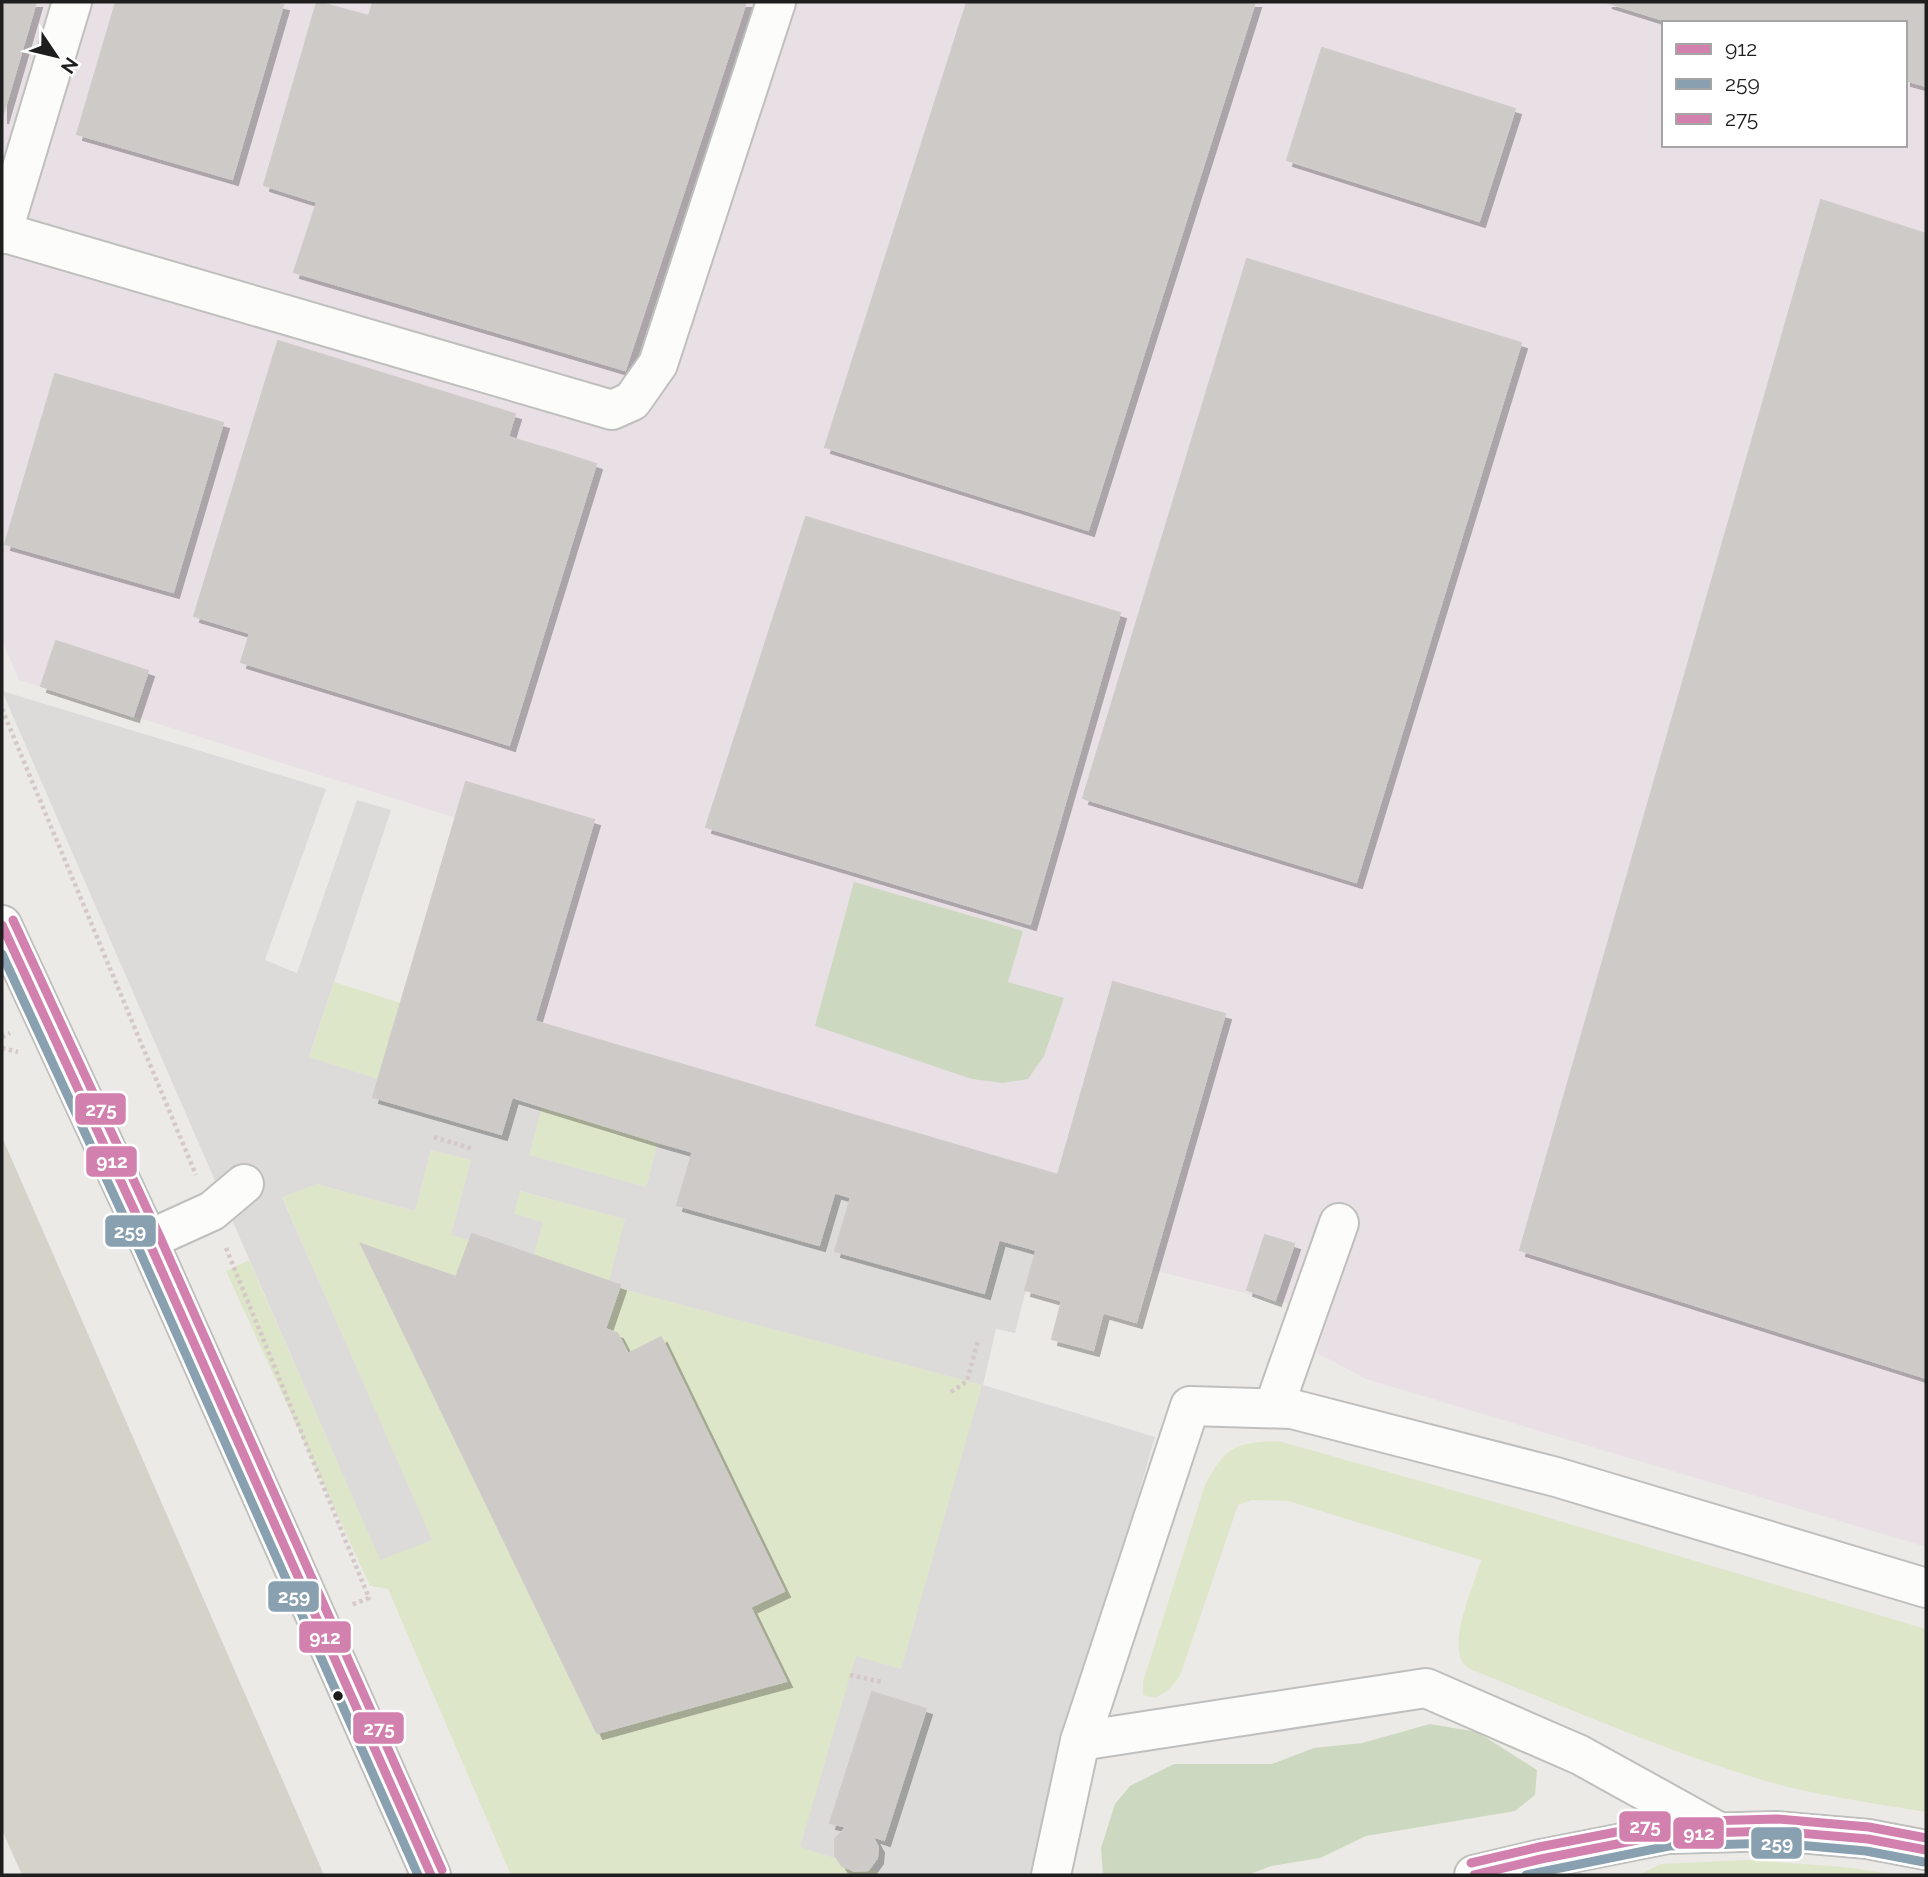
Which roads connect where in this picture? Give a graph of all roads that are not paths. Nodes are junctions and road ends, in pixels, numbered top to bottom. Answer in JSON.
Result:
{"nodes":[{"id":1,"x":72,"y":2,"type":"edge"},
{"id":2,"x":776,"y":2,"type":"edge"},
{"id":3,"x":2,"y":233,"type":"edge"},
{"id":4,"x":2,"y":925,"type":"edge"},
{"id":5,"x":244,"y":1184,"type":"dead end"},
{"id":6,"x":1339,"y":1223,"type":"dead end"},
{"id":7,"x":148,"y":1240,"type":"junction"},
{"id":8,"x":1274,"y":1407,"type":"junction"},
{"id":9,"x":1926,"y":1588,"type":"edge"},
{"id":10,"x":1080,"y":1741,"type":"junction"},
{"id":11,"x":1720,"y":1832,"type":"junction"},
{"id":12,"x":1926,"y":1850,"type":"edge"},
{"id":13,"x":431,"y":1875,"type":"edge"},
{"id":14,"x":1051,"y":1875,"type":"edge"},
{"id":15,"x":1474,"y":1875,"type":"edge"}],
"edges":[{"from":1,"to":3,"type":"street"},
{"from":2,"to":3,"type":"street"},
{"from":4,"to":7,"type":"street"},
{"from":5,"to":7,"type":"street"},
{"from":6,"to":8,"type":"street"},
{"from":7,"to":13,"type":"street"},
{"from":8,"to":9,"type":"street"},
{"from":8,"to":10,"type":"street"},
{"from":10,"to":11,"type":"street"},
{"from":10,"to":14,"type":"street"},
{"from":11,"to":12,"type":"street"},
{"from":11,"to":15,"type":"street"}]}
